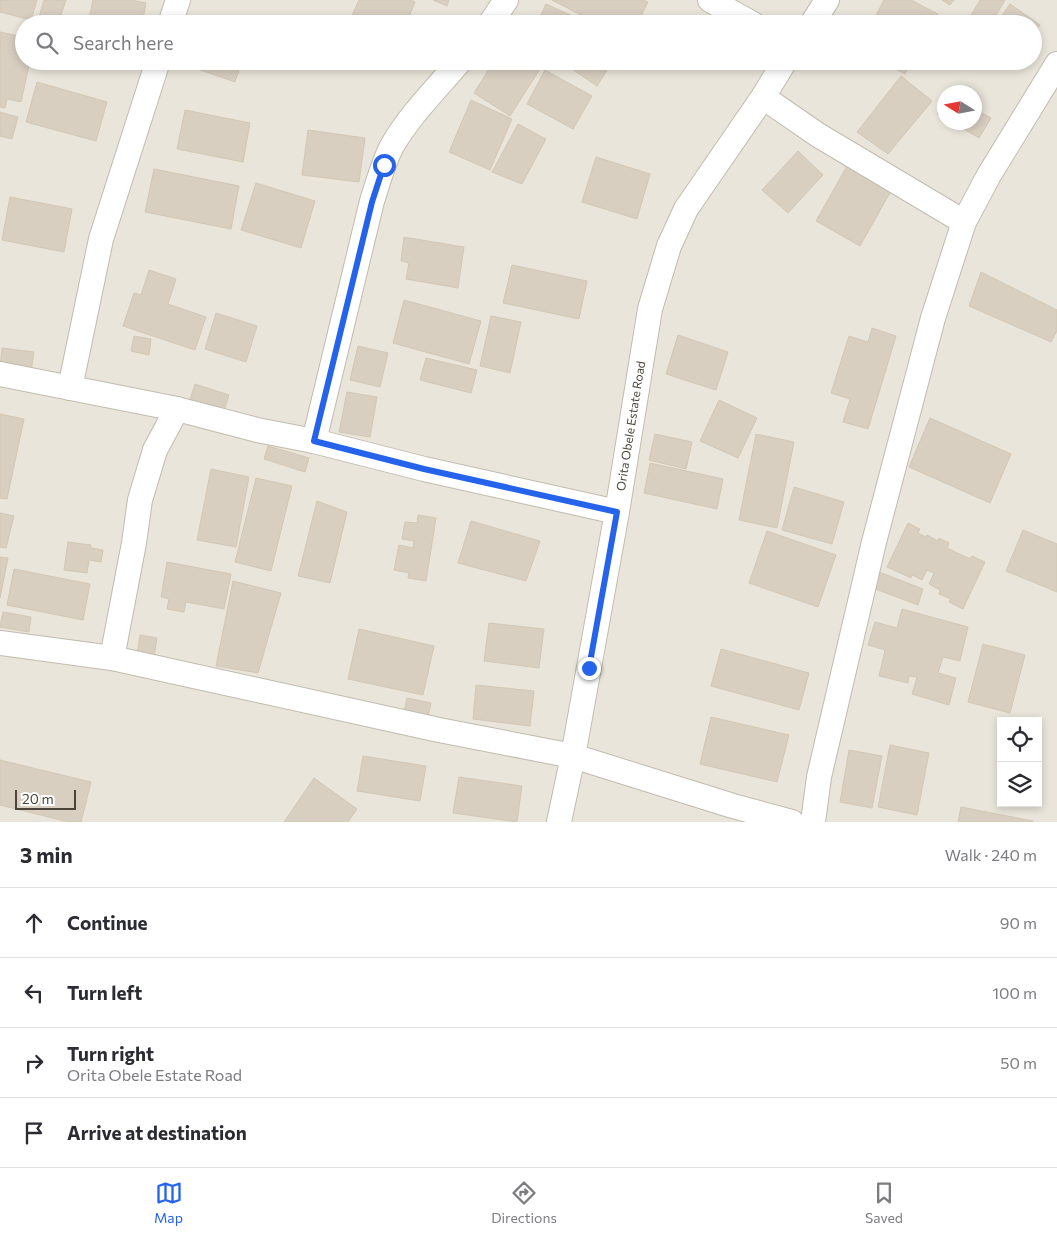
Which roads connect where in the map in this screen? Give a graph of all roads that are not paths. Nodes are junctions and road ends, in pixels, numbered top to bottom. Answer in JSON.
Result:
{"nodes":[{"id":1,"x":178,"y":0,"type":"edge"},
{"id":2,"x":506,"y":0,"type":"edge"},
{"id":3,"x":710,"y":0,"type":"edge"},
{"id":4,"x":827,"y":0,"type":"edge"},
{"id":5,"x":173,"y":15,"type":"edge"},
{"id":6,"x":496,"y":15,"type":"edge"},
{"id":7,"x":737,"y":15,"type":"edge"},
{"id":8,"x":818,"y":15,"type":"edge"},
{"id":9,"x":1057,"y":64,"type":"edge"},
{"id":10,"x":155,"y":70,"type":"edge"},
{"id":11,"x":452,"y":70,"type":"edge"},
{"id":12,"x":780,"y":70,"type":"edge"},
{"id":13,"x":763,"y":97,"type":"junction"},
{"id":14,"x":964,"y":222,"type":"junction"},
{"id":15,"x":0,"y":374,"type":"edge"},
{"id":16,"x":70,"y":388,"type":"junction"},
{"id":17,"x":177,"y":410,"type":"junction"},
{"id":18,"x":314,"y":441,"type":"junction"},
{"id":19,"x":617,"y":512,"type":"junction"},
{"id":20,"x":0,"y":643,"type":"edge"},
{"id":21,"x":112,"y":658,"type":"junction"},
{"id":22,"x":573,"y":756,"type":"junction"},
{"id":23,"x":559,"y":822,"type":"edge"},
{"id":24,"x":792,"y":822,"type":"edge"},
{"id":25,"x":813,"y":822,"type":"edge"}],
"edges":[{"from":1,"to":5,"type":"street"},
{"from":2,"to":6,"type":"street"},
{"from":3,"to":7,"type":"street"},
{"from":4,"to":8,"type":"street"},
{"from":9,"to":14,"type":"street"},
{"from":10,"to":16,"type":"street"},
{"from":11,"to":18,"type":"street"},
{"from":12,"to":13,"type":"street","name":"Orita Obele Estate Road"},
{"from":13,"to":14,"type":"street"},
{"from":13,"to":19,"type":"street","name":"Orita Obele Estate Road"},
{"from":14,"to":25,"type":"street"},
{"from":15,"to":16,"type":"street"},
{"from":16,"to":17,"type":"street"},
{"from":17,"to":18,"type":"street"},
{"from":17,"to":21,"type":"street"},
{"from":18,"to":19,"type":"street"},
{"from":19,"to":22,"type":"street","name":"Orita Obele Estate Road"},
{"from":20,"to":21,"type":"street"},
{"from":21,"to":22,"type":"street"},
{"from":22,"to":23,"type":"street","name":"Orita Obele Estate Road"},
{"from":22,"to":24,"type":"street"}]}
